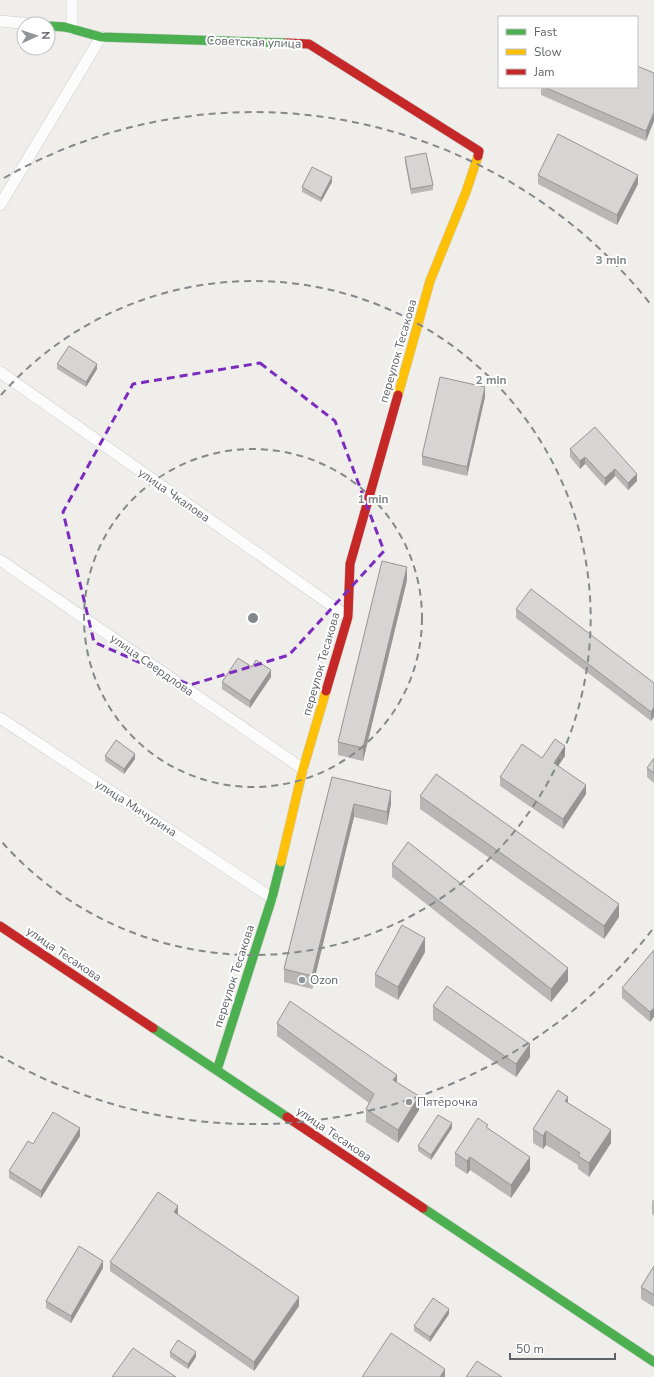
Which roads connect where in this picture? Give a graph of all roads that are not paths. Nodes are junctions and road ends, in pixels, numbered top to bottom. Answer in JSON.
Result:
{"nodes":[{"id":1,"x":72,"y":0,"type":"edge"},
{"id":2,"x":0,"y":21,"type":"edge"},
{"id":3,"x":16,"y":23,"type":"edge"},
{"id":4,"x":56,"y":27,"type":"edge"},
{"id":5,"x":72,"y":29,"type":"junction"},
{"id":6,"x":101,"y":37,"type":"junction"},
{"id":7,"x":479,"y":151,"type":"joint"},
{"id":8,"x":4,"y":190,"type":"edge"},
{"id":9,"x":0,"y":205,"type":"edge"},
{"id":10,"x":0,"y":372,"type":"edge"},
{"id":11,"x":0,"y":560,"type":"edge"},
{"id":12,"x":348,"y":617,"type":"junction"},
{"id":13,"x":0,"y":718,"type":"edge"},
{"id":14,"x":303,"y":769,"type":"junction"},
{"id":15,"x":272,"y":898,"type":"junction"},
{"id":16,"x":0,"y":926,"type":"edge"},
{"id":17,"x":217,"y":1070,"type":"junction"},
{"id":18,"x":654,"y":1362,"type":"edge"}],
"edges":[{"from":1,"to":5,"type":"street"},
{"from":2,"to":3,"type":"street"},
{"from":4,"to":5,"type":"street","name":"Советская улица"},
{"from":5,"to":6,"type":"street","name":"Советская улица"},
{"from":6,"to":7,"type":"street","name":"Советская улица"},
{"from":6,"to":8,"type":"street"},
{"from":7,"to":12,"type":"street","name":"переулок Тесакова"},
{"from":8,"to":9,"type":"street"},
{"from":10,"to":12,"type":"street","name":"улица Чкалова"},
{"from":11,"to":14,"type":"street","name":"улица Свердлова"},
{"from":12,"to":14,"type":"street","name":"переулок Тесакова"},
{"from":13,"to":15,"type":"street","name":"улица Мичурина"},
{"from":14,"to":15,"type":"street","name":"переулок Тесакова"},
{"from":15,"to":17,"type":"street","name":"переулок Тесакова"},
{"from":16,"to":17,"type":"street","name":"улица Тесакова"},
{"from":17,"to":18,"type":"street","name":"улица Тесакова"}]}
